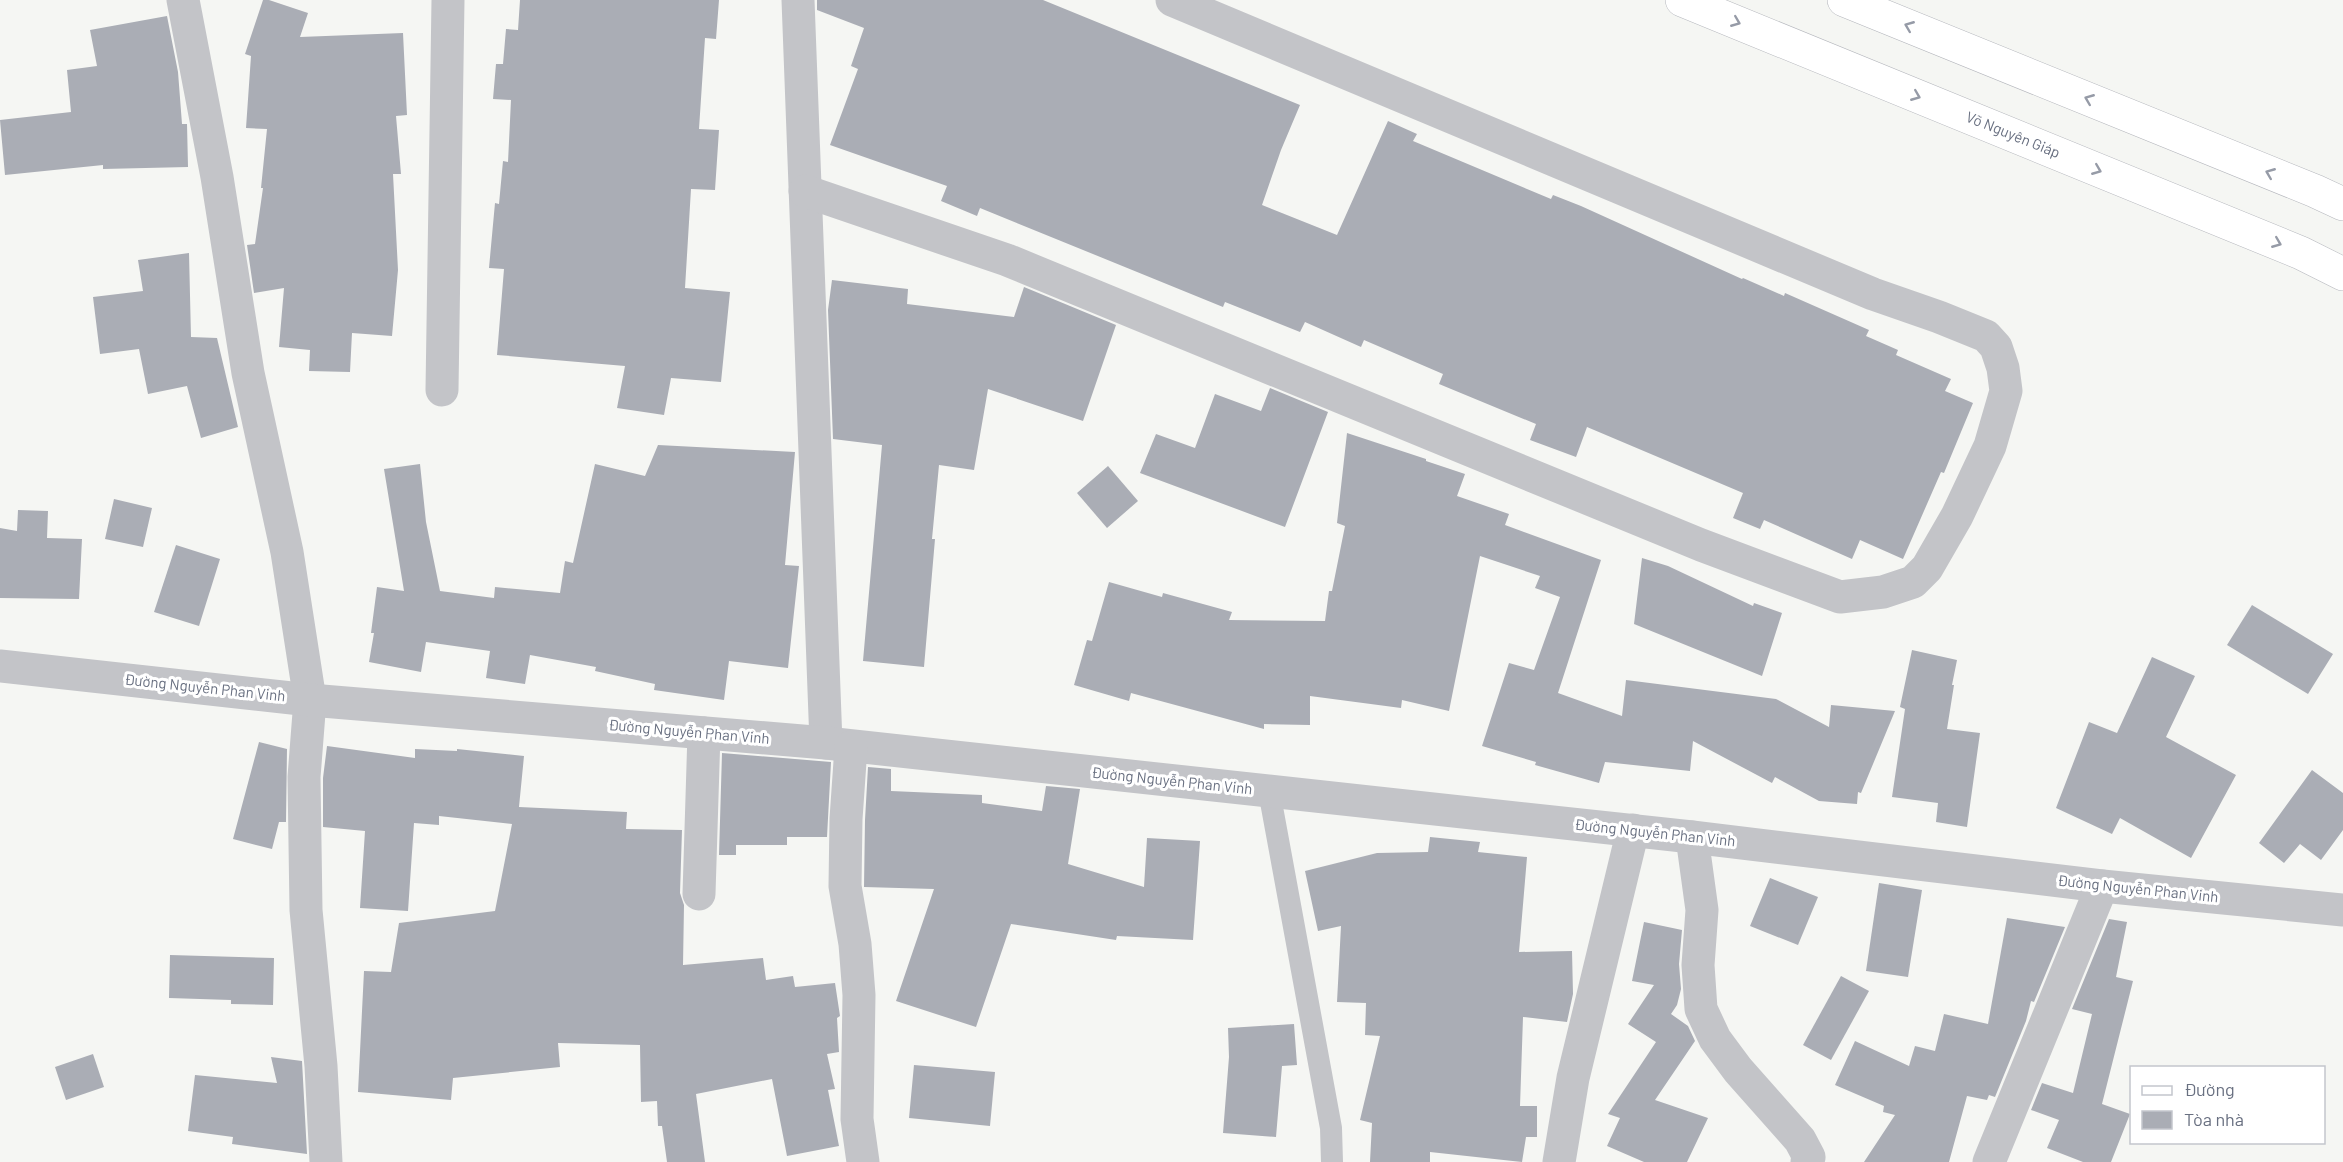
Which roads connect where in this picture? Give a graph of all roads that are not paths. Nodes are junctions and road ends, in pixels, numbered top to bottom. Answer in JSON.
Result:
{"nodes":[{"id":1,"x":183,"y":0,"type":"edge"},
{"id":2,"x":448,"y":0,"type":"edge"},
{"id":3,"x":798,"y":0,"type":"edge"},
{"id":4,"x":1172,"y":0,"type":"edge"},
{"id":5,"x":1682,"y":0,"type":"edge"},
{"id":6,"x":1844,"y":0,"type":"edge"},
{"id":7,"x":805,"y":191,"type":"junction"},
{"id":8,"x":2343,"y":204,"type":"edge"},
{"id":9,"x":2343,"y":274,"type":"edge"},
{"id":10,"x":442,"y":390,"type":"dead end"},
{"id":11,"x":0,"y":666,"type":"edge"},
{"id":12,"x":310,"y":700,"type":"junction"},
{"id":13,"x":704,"y":733,"type":"junction"},
{"id":14,"x":838,"y":745,"type":"junction"},
{"id":15,"x":1269,"y":791,"type":"junction"},
{"id":16,"x":1634,"y":830,"type":"junction"},
{"id":17,"x":1692,"y":837,"type":"junction"},
{"id":18,"x":2102,"y":886,"type":"junction"},
{"id":19,"x":699,"y":894,"type":"dead end"},
{"id":20,"x":2343,"y":910,"type":"edge"},
{"id":21,"x":326,"y":1162,"type":"edge"},
{"id":22,"x":862,"y":1162,"type":"edge"},
{"id":23,"x":1332,"y":1162,"type":"edge"},
{"id":24,"x":1559,"y":1162,"type":"edge"},
{"id":25,"x":1807,"y":1162,"type":"edge"},
{"id":26,"x":1989,"y":1162,"type":"edge"}],
"edges":[{"from":1,"to":12,"type":"street"},
{"from":2,"to":10,"type":"street"},
{"from":3,"to":7,"type":"street"},
{"from":4,"to":7,"type":"street"},
{"from":5,"to":9,"type":"main road","name":"Võ Nguyên Giáp","one_way":true},
{"from":8,"to":6,"type":"main road","one_way":true},
{"from":7,"to":14,"type":"street"},
{"from":11,"to":12,"type":"street","name":"Đường Nguyễn Phan Vinh"},
{"from":12,"to":13,"type":"street","name":"Đường Nguyễn Phan Vinh"},
{"from":12,"to":21,"type":"street"},
{"from":13,"to":14,"type":"street","name":"Đường Nguyễn Phan Vinh"},
{"from":13,"to":19,"type":"street"},
{"from":14,"to":15,"type":"street","name":"Đường Nguyễn Phan Vinh"},
{"from":14,"to":22,"type":"street"},
{"from":15,"to":16,"type":"street","name":"Đường Nguyễn Phan Vinh"},
{"from":15,"to":23,"type":"lane"},
{"from":16,"to":17,"type":"street","name":"Đường Nguyễn Phan Vinh"},
{"from":16,"to":24,"type":"street"},
{"from":17,"to":18,"type":"street","name":"Đường Nguyễn Phan Vinh"},
{"from":17,"to":25,"type":"street"},
{"from":18,"to":20,"type":"street","name":"Đường Nguyễn Phan Vinh"},
{"from":18,"to":26,"type":"street"}]}
